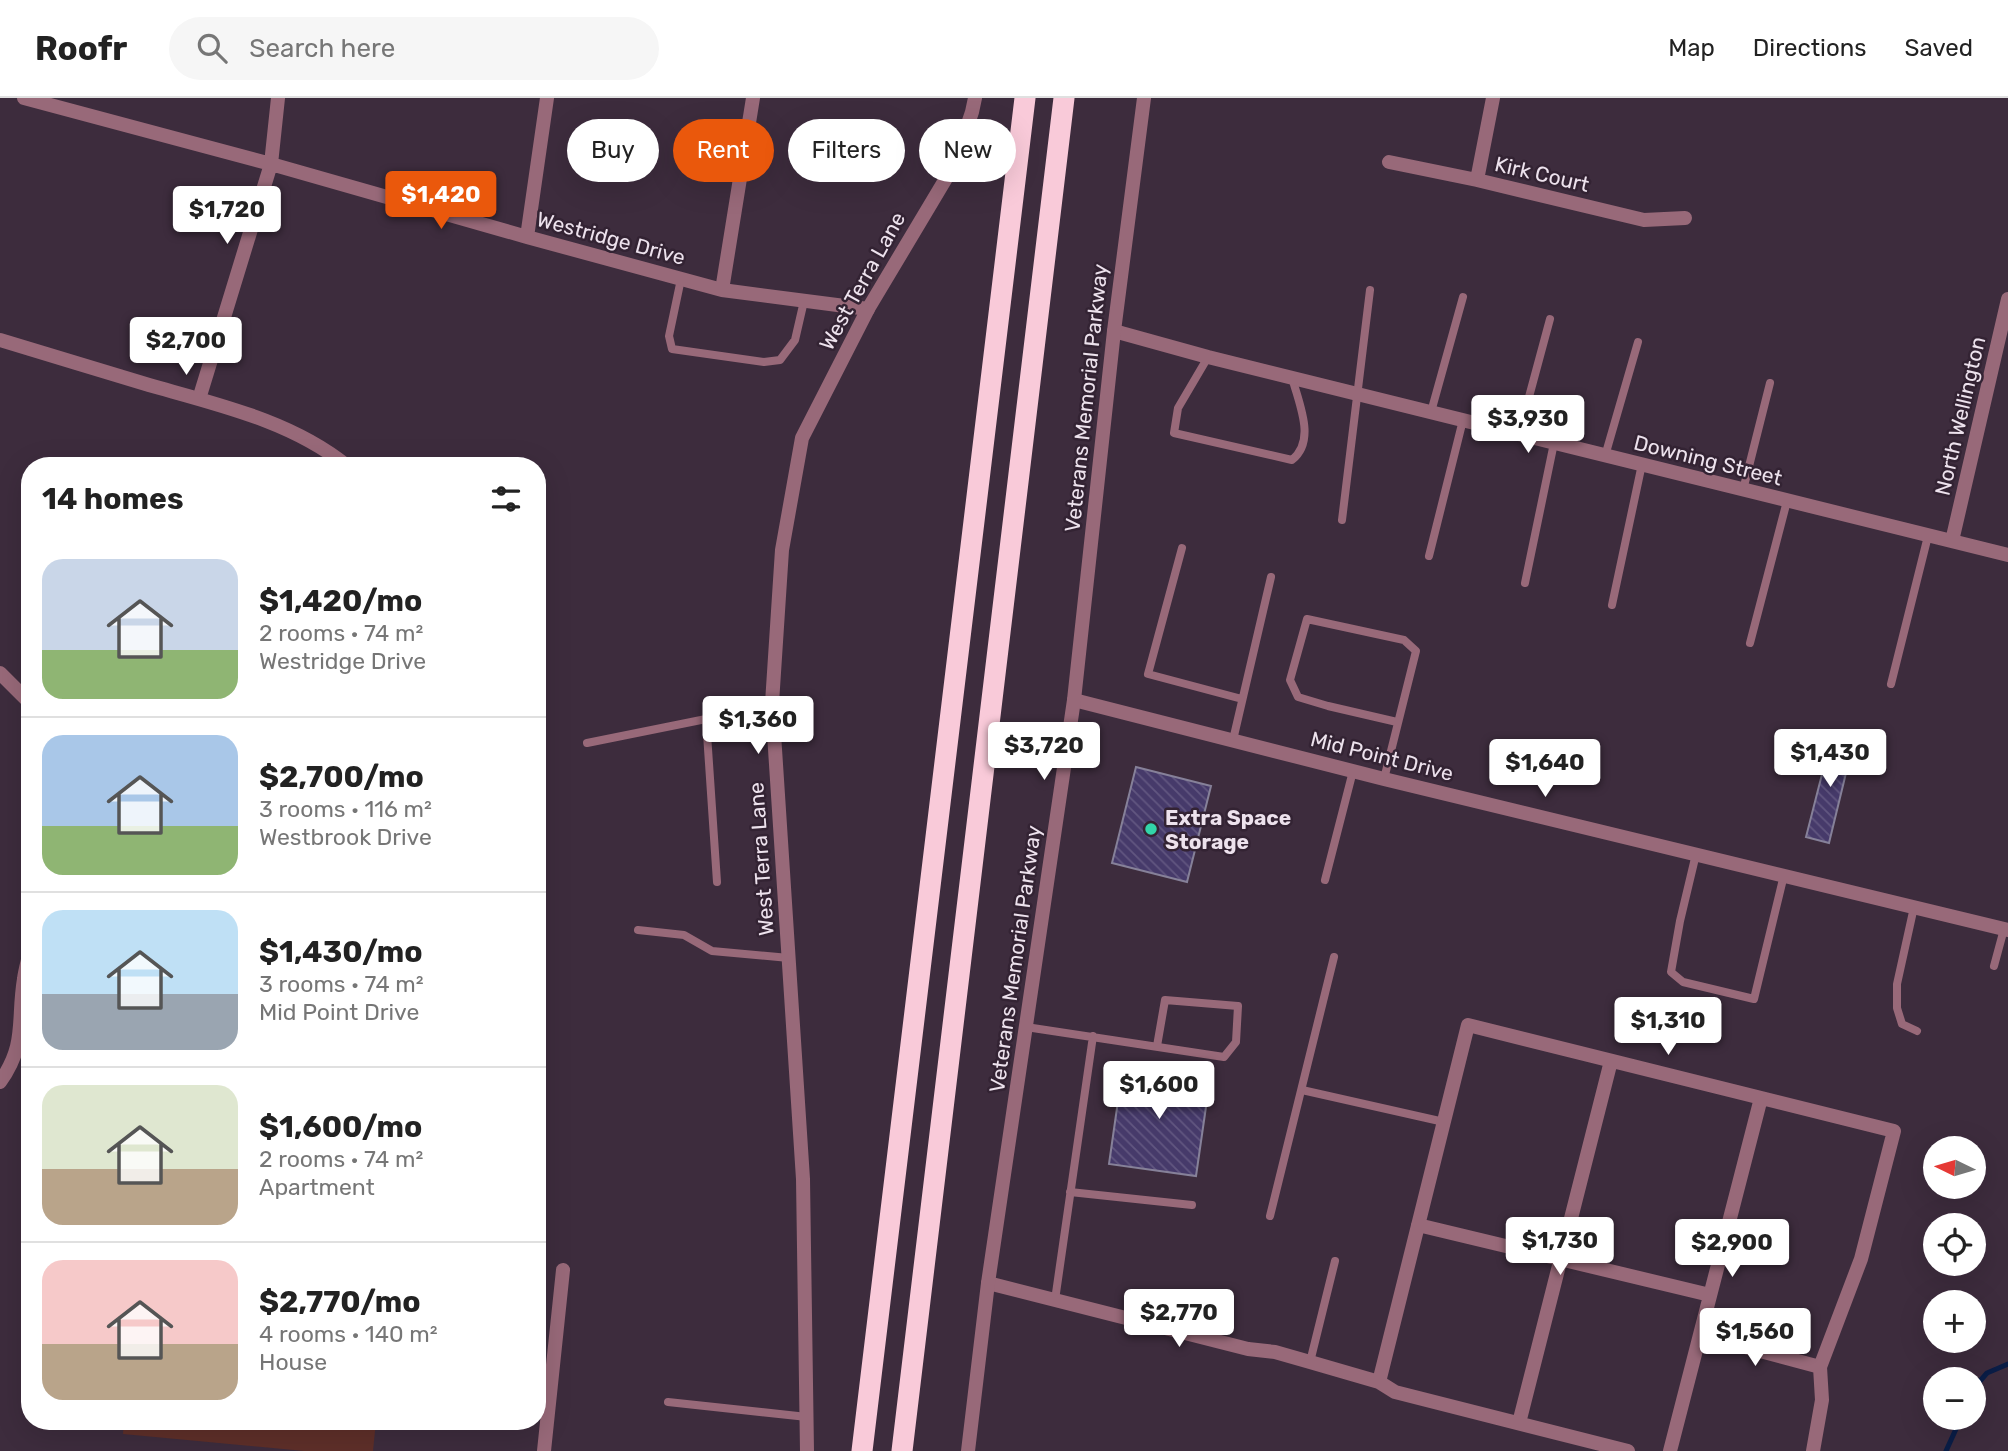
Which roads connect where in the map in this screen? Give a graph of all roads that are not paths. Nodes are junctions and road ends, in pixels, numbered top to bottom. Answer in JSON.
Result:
{"nodes":[{"id":1,"x":24,"y":98,"type":"edge"},
{"id":2,"x":278,"y":98,"type":"edge"},
{"id":3,"x":547,"y":98,"type":"edge"},
{"id":4,"x":753,"y":98,"type":"edge"},
{"id":5,"x":975,"y":98,"type":"edge"},
{"id":6,"x":1025,"y":98,"type":"edge"},
{"id":7,"x":1064,"y":98,"type":"edge"},
{"id":8,"x":1144,"y":98,"type":"edge"},
{"id":9,"x":1493,"y":98,"type":"edge"},
{"id":10,"x":1389,"y":162,"type":"dead end"},
{"id":11,"x":271,"y":164,"type":"junction"},
{"id":12,"x":1477,"y":180,"type":"junction"},
{"id":13,"x":1685,"y":218,"type":"dead end"},
{"id":14,"x":527,"y":237,"type":"junction"},
{"id":15,"x":681,"y":279,"type":"junction"},
{"id":16,"x":722,"y":290,"type":"junction"},
{"id":17,"x":1370,"y":290,"type":"dead end"},
{"id":18,"x":1464,"y":297,"type":"dead end"},
{"id":19,"x":2008,"y":299,"type":"edge"},
{"id":20,"x":804,"y":301,"type":"junction"},
{"id":21,"x":868,"y":309,"type":"junction"},
{"id":22,"x":1550,"y":319,"type":"dead end"},
{"id":23,"x":1114,"y":331,"type":"junction"},
{"id":24,"x":0,"y":340,"type":"edge"},
{"id":25,"x":1638,"y":342,"type":"dead end"},
{"id":26,"x":1208,"y":357,"type":"junction"},
{"id":27,"x":1292,"y":377,"type":"junction"},
{"id":28,"x":1770,"y":383,"type":"dead end"},
{"id":29,"x":1358,"y":394,"type":"junction"},
{"id":30,"x":199,"y":399,"type":"junction"},
{"id":31,"x":1432,"y":412,"type":"junction"},
{"id":32,"x":1463,"y":420,"type":"junction"},
{"id":33,"x":1519,"y":434,"type":"junction"},
{"id":34,"x":1555,"y":443,"type":"junction"},
{"id":35,"x":1605,"y":456,"type":"junction"},
{"id":36,"x":332,"y":457,"type":"edge"},
{"id":37,"x":1642,"y":464,"type":"junction"},
{"id":38,"x":1744,"y":490,"type":"junction"},
{"id":39,"x":1787,"y":501,"type":"junction"},
{"id":40,"x":1342,"y":520,"type":"dead end"},
{"id":41,"x":1928,"y":536,"type":"junction"},
{"id":42,"x":1952,"y":541,"type":"junction"},
{"id":43,"x":1182,"y":548,"type":"dead end"},
{"id":44,"x":2008,"y":555,"type":"edge"},
{"id":45,"x":1429,"y":556,"type":"dead end"},
{"id":46,"x":1271,"y":577,"type":"dead end"},
{"id":47,"x":1525,"y":583,"type":"dead end"},
{"id":48,"x":1612,"y":605,"type":"dead end"},
{"id":49,"x":1751,"y":643,"type":"dead end"},
{"id":50,"x":0,"y":673,"type":"edge"},
{"id":51,"x":1891,"y":684,"type":"dead end"},
{"id":52,"x":21,"y":693,"type":"edge"},
{"id":53,"x":1074,"y":699,"type":"junction"},
{"id":54,"x":1242,"y":699,"type":"junction"},
{"id":55,"x":773,"y":707,"type":"junction"},
{"id":56,"x":706,"y":719,"type":"junction"},
{"id":57,"x":1397,"y":722,"type":"junction"},
{"id":58,"x":1233,"y":740,"type":"junction"},
{"id":59,"x":587,"y":743,"type":"dead end"},
{"id":60,"x":1353,"y":771,"type":"junction"},
{"id":61,"x":1384,"y":779,"type":"junction"},
{"id":62,"x":1696,"y":854,"type":"junction"},
{"id":63,"x":1784,"y":875,"type":"junction"},
{"id":64,"x":1325,"y":880,"type":"dead end"},
{"id":65,"x":717,"y":882,"type":"dead end"},
{"id":66,"x":1914,"y":907,"type":"junction"},
{"id":67,"x":2006,"y":929,"type":"edge"},
{"id":68,"x":638,"y":930,"type":"dead end"},
{"id":69,"x":1334,"y":957,"type":"dead end"},
{"id":70,"x":789,"y":958,"type":"junction"},
{"id":71,"x":1994,"y":966,"type":"dead end"},
{"id":72,"x":21,"y":1024,"type":"edge"},
{"id":73,"x":1026,"y":1027,"type":"junction"},
{"id":74,"x":1917,"y":1031,"type":"dead end"},
{"id":75,"x":1093,"y":1037,"type":"junction"},
{"id":76,"x":1157,"y":1046,"type":"junction"},
{"id":77,"x":1611,"y":1061,"type":"junction"},
{"id":78,"x":0,"y":1082,"type":"edge"},
{"id":79,"x":1302,"y":1090,"type":"junction"},
{"id":80,"x":1761,"y":1098,"type":"junction"},
{"id":81,"x":1444,"y":1122,"type":"junction"},
{"id":82,"x":1070,"y":1192,"type":"junction"},
{"id":83,"x":1192,"y":1205,"type":"dead end"},
{"id":84,"x":1270,"y":1216,"type":"dead end"},
{"id":85,"x":1418,"y":1224,"type":"junction"},
{"id":86,"x":1561,"y":1259,"type":"junction"},
{"id":87,"x":1335,"y":1261,"type":"dead end"},
{"id":88,"x":563,"y":1270,"type":"dead end"},
{"id":89,"x":988,"y":1283,"type":"junction"},
{"id":90,"x":1710,"y":1296,"type":"junction"},
{"id":91,"x":1055,"y":1300,"type":"junction"},
{"id":92,"x":1700,"y":1335,"type":"junction"},
{"id":93,"x":1310,"y":1362,"type":"junction"},
{"id":94,"x":1819,"y":1367,"type":"junction"},
{"id":95,"x":1379,"y":1382,"type":"junction"},
{"id":96,"x":668,"y":1402,"type":"dead end"},
{"id":97,"x":807,"y":1417,"type":"junction"},
{"id":98,"x":1519,"y":1423,"type":"junction"},
{"id":99,"x":544,"y":1451,"type":"edge"},
{"id":100,"x":807,"y":1451,"type":"edge"},
{"id":101,"x":862,"y":1451,"type":"edge"},
{"id":102,"x":902,"y":1451,"type":"edge"},
{"id":103,"x":968,"y":1451,"type":"edge"},
{"id":104,"x":1628,"y":1451,"type":"edge"},
{"id":105,"x":1670,"y":1451,"type":"edge"},
{"id":106,"x":1813,"y":1451,"type":"edge"}],
"edges":[{"from":1,"to":11,"type":"street","name":"Westridge Drive"},
{"from":2,"to":11,"type":"street"},
{"from":3,"to":14,"type":"street"},
{"from":4,"to":16,"type":"street"},
{"from":5,"to":21,"type":"street","name":"West Terra Lane"},
{"from":6,"to":101,"type":"highway"},
{"from":7,"to":102,"type":"highway"},
{"from":8,"to":23,"type":"street","name":"Veterans Memorial Parkway"},
{"from":9,"to":12,"type":"street"},
{"from":10,"to":12,"type":"street","name":"Kirk Court"},
{"from":11,"to":14,"type":"street","name":"Westridge Drive"},
{"from":11,"to":30,"type":"street"},
{"from":12,"to":13,"type":"street","name":"Kirk Court"},
{"from":14,"to":15,"type":"street","name":"Westridge Drive"},
{"from":15,"to":16,"type":"street","name":"Westridge Drive"},
{"from":15,"to":20,"type":"lane"},
{"from":16,"to":20,"type":"street","name":"Westridge Drive"},
{"from":17,"to":29,"type":"lane"},
{"from":18,"to":31,"type":"lane"},
{"from":19,"to":42,"type":"street","name":"North Wellington"},
{"from":20,"to":21,"type":"street","name":"Westridge Drive"},
{"from":21,"to":55,"type":"street","name":"West Terra Lane"},
{"from":22,"to":33,"type":"lane"},
{"from":23,"to":26,"type":"street","name":"Downing Street"},
{"from":23,"to":53,"type":"street","name":"Veterans Memorial Parkway"},
{"from":24,"to":30,"type":"street"},
{"from":25,"to":35,"type":"lane"},
{"from":26,"to":27,"type":"street","name":"Downing Street"},
{"from":26,"to":27,"type":"lane"},
{"from":27,"to":29,"type":"street","name":"Downing Street"},
{"from":28,"to":38,"type":"lane"},
{"from":29,"to":31,"type":"street","name":"Downing Street"},
{"from":29,"to":40,"type":"lane"},
{"from":30,"to":36,"type":"street"},
{"from":31,"to":32,"type":"street","name":"Downing Street"},
{"from":32,"to":33,"type":"street","name":"Downing Street"},
{"from":32,"to":45,"type":"lane"},
{"from":33,"to":34,"type":"street","name":"Downing Street"},
{"from":34,"to":35,"type":"street","name":"Downing Street"},
{"from":34,"to":47,"type":"lane"},
{"from":35,"to":37,"type":"street","name":"Downing Street"},
{"from":37,"to":38,"type":"street","name":"Downing Street"},
{"from":37,"to":48,"type":"lane"},
{"from":38,"to":39,"type":"street","name":"Downing Street"},
{"from":39,"to":41,"type":"street","name":"Downing Street"},
{"from":39,"to":49,"type":"lane"},
{"from":41,"to":42,"type":"street","name":"Downing Street"},
{"from":41,"to":51,"type":"lane"},
{"from":42,"to":44,"type":"street","name":"Downing Street"},
{"from":43,"to":54,"type":"lane"},
{"from":46,"to":54,"type":"lane"},
{"from":50,"to":52,"type":"street"},
{"from":53,"to":58,"type":"street","name":"Mid Point Drive"},
{"from":53,"to":73,"type":"street","name":"Veterans Memorial Parkway"},
{"from":54,"to":58,"type":"lane"},
{"from":55,"to":56,"type":"lane"},
{"from":55,"to":70,"type":"street","name":"West Terra Lane"},
{"from":56,"to":59,"type":"lane"},
{"from":56,"to":65,"type":"lane"},
{"from":57,"to":57,"type":"lane"},
{"from":57,"to":61,"type":"lane"},
{"from":58,"to":60,"type":"street","name":"Mid Point Drive"},
{"from":60,"to":61,"type":"street","name":"Mid Point Drive"},
{"from":60,"to":64,"type":"lane"},
{"from":61,"to":62,"type":"street","name":"Mid Point Drive"},
{"from":62,"to":63,"type":"street","name":"Mid Point Drive"},
{"from":62,"to":63,"type":"lane"},
{"from":63,"to":66,"type":"street","name":"Mid Point Drive"},
{"from":66,"to":67,"type":"street","name":"Mid Point Drive"},
{"from":66,"to":74,"type":"lane"},
{"from":67,"to":71,"type":"lane"},
{"from":68,"to":70,"type":"lane"},
{"from":69,"to":79,"type":"lane"},
{"from":70,"to":97,"type":"street","name":"West Terra Lane"},
{"from":72,"to":78,"type":"street"},
{"from":73,"to":75,"type":"lane"},
{"from":73,"to":89,"type":"street","name":"Veterans Memorial Parkway"},
{"from":75,"to":76,"type":"lane"},
{"from":75,"to":82,"type":"lane"},
{"from":76,"to":76,"type":"lane"},
{"from":77,"to":80,"type":"street"},
{"from":77,"to":81,"type":"street"},
{"from":77,"to":86,"type":"street"},
{"from":79,"to":81,"type":"lane"},
{"from":79,"to":84,"type":"lane"},
{"from":80,"to":90,"type":"street"},
{"from":80,"to":94,"type":"street"},
{"from":81,"to":85,"type":"street"},
{"from":82,"to":83,"type":"lane"},
{"from":82,"to":91,"type":"lane"},
{"from":85,"to":86,"type":"street"},
{"from":85,"to":95,"type":"street"},
{"from":86,"to":90,"type":"street"},
{"from":86,"to":98,"type":"street"},
{"from":87,"to":93,"type":"lane"},
{"from":88,"to":99,"type":"street"},
{"from":89,"to":91,"type":"street"},
{"from":89,"to":103,"type":"street","name":"Veterans Memorial Parkway"},
{"from":90,"to":92,"type":"street"},
{"from":91,"to":93,"type":"street"},
{"from":92,"to":94,"type":"street"},
{"from":92,"to":105,"type":"street"},
{"from":93,"to":95,"type":"street"},
{"from":94,"to":106,"type":"street"},
{"from":95,"to":98,"type":"street"},
{"from":96,"to":97,"type":"lane"},
{"from":97,"to":100,"type":"street","name":"West Terra Lane"},
{"from":98,"to":104,"type":"street"}]}
